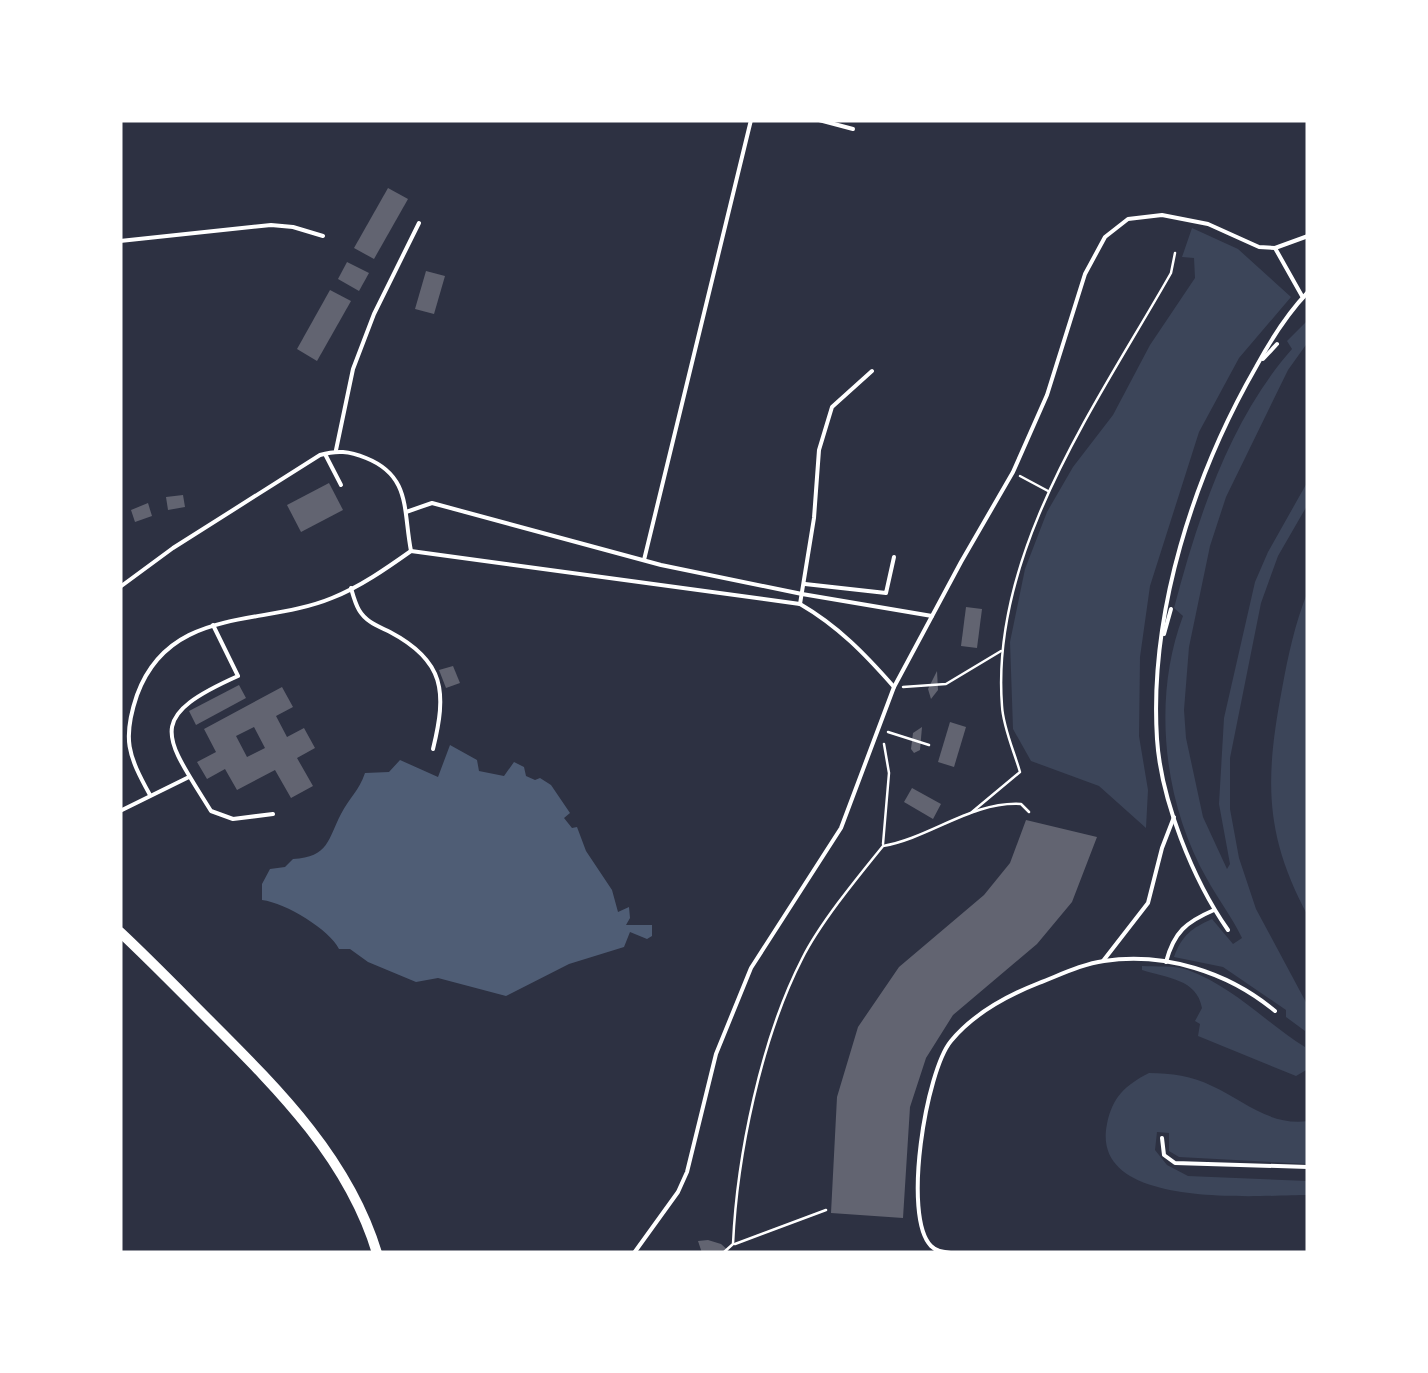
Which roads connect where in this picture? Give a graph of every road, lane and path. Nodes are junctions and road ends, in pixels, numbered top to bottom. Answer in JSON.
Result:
{"nodes":[{"id":1,"x":751,"y":120,"type":"edge"},
{"id":2,"x":819,"y":120,"type":"edge"},
{"id":3,"x":853,"y":129,"type":"dead end"},
{"id":4,"x":419,"y":223,"type":"dead end"},
{"id":5,"x":323,"y":236,"type":"dead end"},
{"id":6,"x":1308,"y":236,"type":"edge"},
{"id":7,"x":120,"y":241,"type":"edge"},
{"id":8,"x":1275,"y":248,"type":"junction"},
{"id":9,"x":1175,"y":252,"type":"dead end"},
{"id":10,"x":1308,"y":292,"type":"edge"},
{"id":11,"x":1303,"y":297,"type":"junction"},
{"id":12,"x":1276,"y":344,"type":"dead end"},
{"id":13,"x":1256,"y":366,"type":"junction"},
{"id":14,"x":872,"y":371,"type":"dead end"},
{"id":15,"x":336,"y":450,"type":"junction"},
{"id":16,"x":326,"y":454,"type":"junction"},
{"id":17,"x":1031,"y":482,"type":"dead end"},
{"id":18,"x":341,"y":485,"type":"dead end"},
{"id":19,"x":1049,"y":492,"type":"junction"},
{"id":20,"x":406,"y":512,"type":"junction"},
{"id":21,"x":410,"y":550,"type":"junction"},
{"id":22,"x":894,"y":557,"type":"dead end"},
{"id":23,"x":644,"y":560,"type":"junction"},
{"id":24,"x":805,"y":584,"type":"junction"},
{"id":25,"x":120,"y":587,"type":"edge"},
{"id":26,"x":351,"y":588,"type":"junction"},
{"id":27,"x":802,"y":594,"type":"junction"},
{"id":28,"x":800,"y":604,"type":"junction"},
{"id":29,"x":1171,"y":610,"type":"dead end"},
{"id":30,"x":932,"y":616,"type":"junction"},
{"id":31,"x":213,"y":625,"type":"junction"},
{"id":32,"x":1160,"y":648,"type":"junction"},
{"id":33,"x":1002,"y":650,"type":"junction"},
{"id":34,"x":894,"y":688,"type":"junction"},
{"id":35,"x":877,"y":729,"type":"junction"},
{"id":36,"x":929,"y":745,"type":"dead end"},
{"id":37,"x":433,"y":748,"type":"dead end"},
{"id":38,"x":190,"y":777,"type":"junction"},
{"id":39,"x":150,"y":795,"type":"junction"},
{"id":40,"x":120,"y":811,"type":"edge"},
{"id":41,"x":972,"y":812,"type":"junction"},
{"id":42,"x":1029,"y":812,"type":"dead end"},
{"id":43,"x":273,"y":814,"type":"dead end"},
{"id":44,"x":1174,"y":817,"type":"junction"},
{"id":45,"x":883,"y":846,"type":"junction"},
{"id":46,"x":1214,"y":910,"type":"junction"},
{"id":47,"x":1228,"y":930,"type":"dead end"},
{"id":48,"x":120,"y":932,"type":"edge"},
{"id":49,"x":1102,"y":961,"type":"junction"},
{"id":50,"x":1166,"y":962,"type":"junction"},
{"id":51,"x":1275,"y":1011,"type":"dead end"},
{"id":52,"x":1162,"y":1138,"type":"dead end"},
{"id":53,"x":1308,"y":1167,"type":"edge"},
{"id":54,"x":826,"y":1210,"type":"dead end"},
{"id":55,"x":733,"y":1244,"type":"junction"},
{"id":56,"x":376,"y":1253,"type":"edge"},
{"id":57,"x":634,"y":1253,"type":"edge"},
{"id":58,"x":723,"y":1253,"type":"edge"},
{"id":59,"x":952,"y":1253,"type":"edge"}],
"edges":[{"from":1,"to":23,"type":"lane"},
{"from":2,"to":3,"type":"lane"},
{"from":4,"to":15,"type":"lane"},
{"from":5,"to":7,"type":"lane"},
{"from":6,"to":8,"type":"lane"},
{"from":8,"to":11,"type":"lane"},
{"from":8,"to":30,"type":"lane"},
{"from":9,"to":19,"type":"path"},
{"from":10,"to":11,"type":"lane"},
{"from":11,"to":13,"type":"lane"},
{"from":12,"to":13,"type":"lane"},
{"from":13,"to":32,"type":"lane"},
{"from":14,"to":24,"type":"lane"},
{"from":15,"to":16,"type":"lane"},
{"from":15,"to":20,"type":"lane"},
{"from":16,"to":18,"type":"lane"},
{"from":16,"to":25,"type":"lane"},
{"from":17,"to":19,"type":"path"},
{"from":19,"to":33,"type":"path"},
{"from":20,"to":21,"type":"lane"},
{"from":20,"to":23,"type":"lane"},
{"from":21,"to":26,"type":"lane"},
{"from":21,"to":28,"type":"lane"},
{"from":22,"to":24,"type":"lane"},
{"from":23,"to":27,"type":"lane"},
{"from":24,"to":27,"type":"lane"},
{"from":26,"to":31,"type":"lane"},
{"from":26,"to":37,"type":"lane"},
{"from":27,"to":28,"type":"lane"},
{"from":27,"to":30,"type":"lane"},
{"from":28,"to":34,"type":"lane"},
{"from":29,"to":32,"type":"lane"},
{"from":30,"to":34,"type":"lane"},
{"from":31,"to":38,"type":"lane"},
{"from":31,"to":39,"type":"lane"},
{"from":32,"to":44,"type":"lane"},
{"from":33,"to":34,"type":"path"},
{"from":33,"to":41,"type":"path"},
{"from":34,"to":35,"type":"lane"},
{"from":35,"to":36,"type":"path"},
{"from":35,"to":45,"type":"path"},
{"from":35,"to":57,"type":"lane"},
{"from":38,"to":39,"type":"lane"},
{"from":38,"to":43,"type":"lane"},
{"from":39,"to":40,"type":"lane"},
{"from":41,"to":42,"type":"path"},
{"from":41,"to":45,"type":"path"},
{"from":44,"to":46,"type":"lane"},
{"from":44,"to":49,"type":"lane"},
{"from":45,"to":55,"type":"path"},
{"from":46,"to":47,"type":"lane"},
{"from":46,"to":50,"type":"lane"},
{"from":48,"to":56,"type":"street"},
{"from":49,"to":50,"type":"lane"},
{"from":49,"to":59,"type":"lane"},
{"from":50,"to":51,"type":"lane"},
{"from":52,"to":53,"type":"lane"},
{"from":54,"to":55,"type":"path"},
{"from":55,"to":58,"type":"path"}]}
